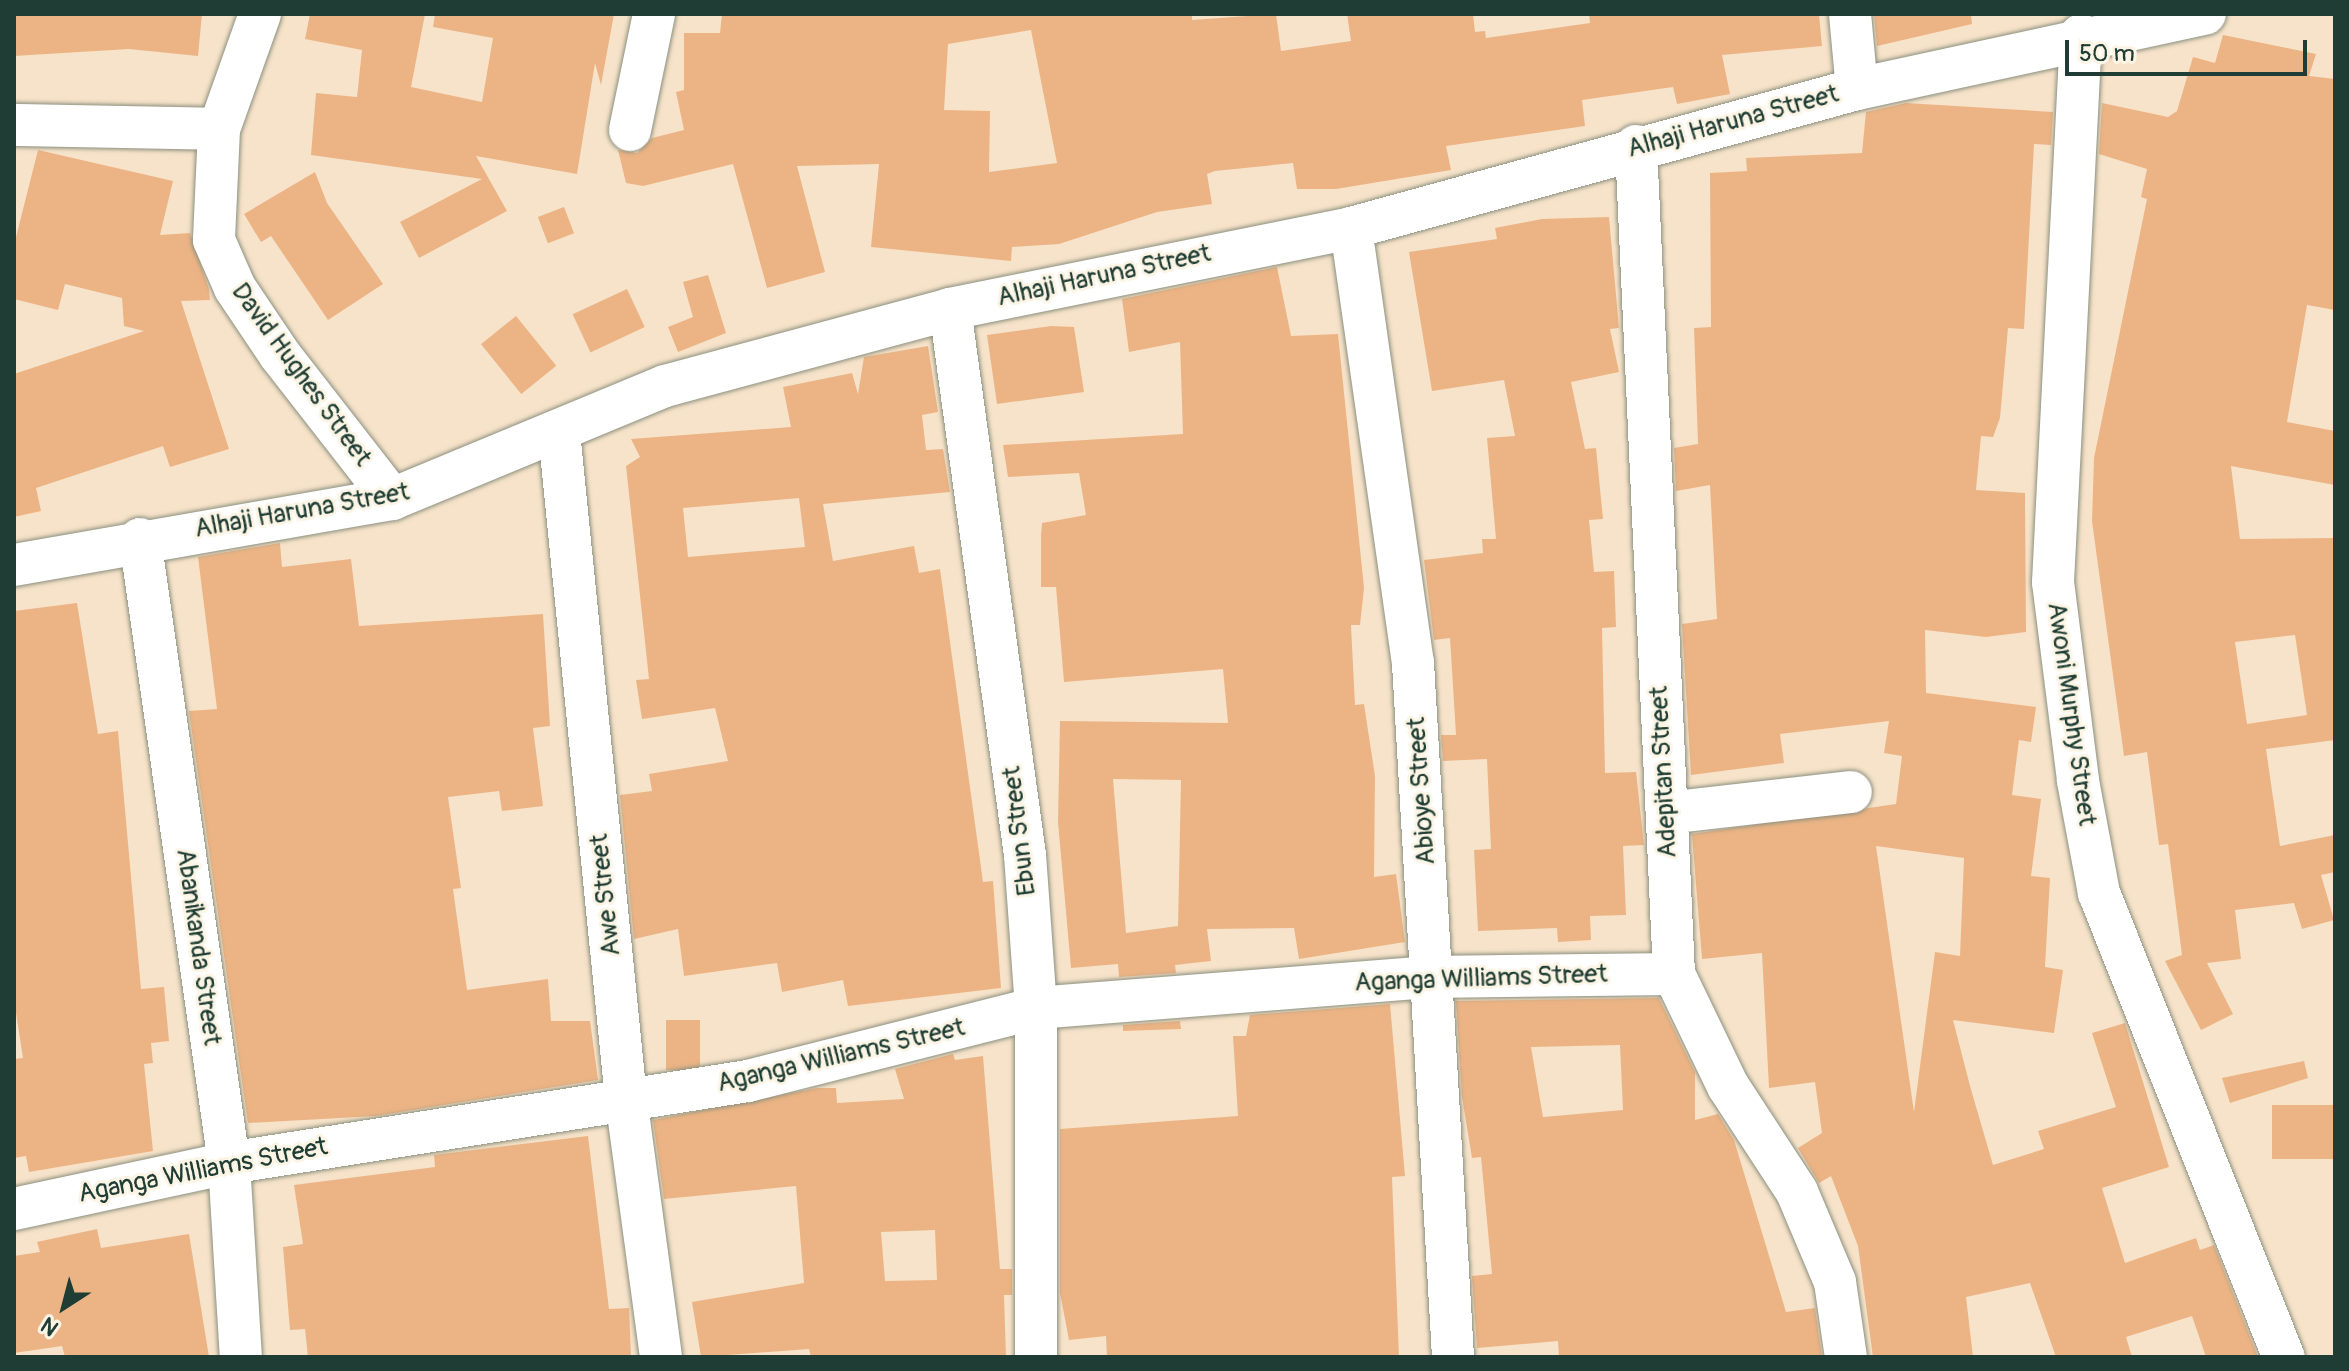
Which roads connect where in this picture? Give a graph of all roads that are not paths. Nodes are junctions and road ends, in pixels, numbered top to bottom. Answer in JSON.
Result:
{"nodes":[{"id":1,"x":260,"y":14,"type":"edge"},
{"id":2,"x":654,"y":14,"type":"edge"},
{"id":3,"x":1850,"y":14,"type":"edge"},
{"id":4,"x":2205,"y":14,"type":"edge"},
{"id":5,"x":2081,"y":35,"type":"junction"},
{"id":6,"x":1857,"y":89,"type":"junction"},
{"id":7,"x":14,"y":125,"type":"edge"},
{"id":8,"x":219,"y":129,"type":"junction"},
{"id":9,"x":630,"y":130,"type":"dead end"},
{"id":10,"x":1636,"y":146,"type":"junction"},
{"id":11,"x":1351,"y":228,"type":"junction"},
{"id":12,"x":950,"y":309,"type":"junction"},
{"id":13,"x":559,"y":432,"type":"junction"},
{"id":14,"x":392,"y":499,"type":"junction"},
{"id":15,"x":140,"y":539,"type":"junction"},
{"id":16,"x":14,"y":565,"type":"edge"},
{"id":17,"x":1851,"y":792,"type":"dead end"},
{"id":18,"x":1667,"y":813,"type":"junction"},
{"id":19,"x":1674,"y":974,"type":"junction"},
{"id":20,"x":1428,"y":977,"type":"junction"},
{"id":21,"x":1036,"y":1008,"type":"junction"},
{"id":22,"x":626,"y":1098,"type":"junction"},
{"id":23,"x":229,"y":1163,"type":"junction"},
{"id":24,"x":14,"y":1209,"type":"edge"},
{"id":25,"x":241,"y":1357,"type":"edge"},
{"id":26,"x":661,"y":1357,"type":"edge"},
{"id":27,"x":1036,"y":1357,"type":"edge"},
{"id":28,"x":1453,"y":1357,"type":"edge"},
{"id":29,"x":1846,"y":1357,"type":"edge"},
{"id":30,"x":2284,"y":1357,"type":"edge"}],
"edges":[{"from":1,"to":8,"type":"street","name":"David Hughes Street"},
{"from":2,"to":9,"type":"street"},
{"from":3,"to":6,"type":"street"},
{"from":4,"to":5,"type":"street","name":"Alhaji Haruna Street"},
{"from":5,"to":6,"type":"street","name":"Alhaji Haruna Street"},
{"from":5,"to":30,"type":"street","name":"Awoni Murphy Street"},
{"from":6,"to":10,"type":"street","name":"Alhaji Haruna Street"},
{"from":7,"to":8,"type":"street"},
{"from":8,"to":14,"type":"street","name":"David Hughes Street"},
{"from":10,"to":11,"type":"street","name":"Alhaji Haruna Street"},
{"from":10,"to":18,"type":"street","name":"Adepitan Street"},
{"from":11,"to":12,"type":"street","name":"Alhaji Haruna Street"},
{"from":11,"to":20,"type":"street","name":"Abioye Street"},
{"from":12,"to":13,"type":"street","name":"Alhaji Haruna Street"},
{"from":12,"to":21,"type":"street","name":"Ebun Street"},
{"from":13,"to":14,"type":"street","name":"Alhaji Haruna Street"},
{"from":13,"to":22,"type":"street","name":"Awe Street"},
{"from":14,"to":15,"type":"street","name":"Alhaji Haruna Street"},
{"from":15,"to":16,"type":"street","name":"Alhaji Haruna Street"},
{"from":15,"to":23,"type":"street","name":"Abanikanda Street"},
{"from":17,"to":18,"type":"street"},
{"from":18,"to":19,"type":"street","name":"Adepitan Street"},
{"from":19,"to":20,"type":"street","name":"Aganga Williams Street"},
{"from":19,"to":29,"type":"street","name":"Adepitan Street"},
{"from":20,"to":21,"type":"street","name":"Aganga Williams Street"},
{"from":20,"to":28,"type":"street","name":"Abioye Street"},
{"from":21,"to":22,"type":"street","name":"Aganga Williams Street"},
{"from":21,"to":27,"type":"street","name":"Ebun Street"},
{"from":22,"to":23,"type":"street","name":"Aganga Williams Street"},
{"from":22,"to":26,"type":"street","name":"Awe Street"},
{"from":23,"to":24,"type":"street","name":"Aganga Williams Street"},
{"from":23,"to":25,"type":"street","name":"Abanikanda Street"}]}
